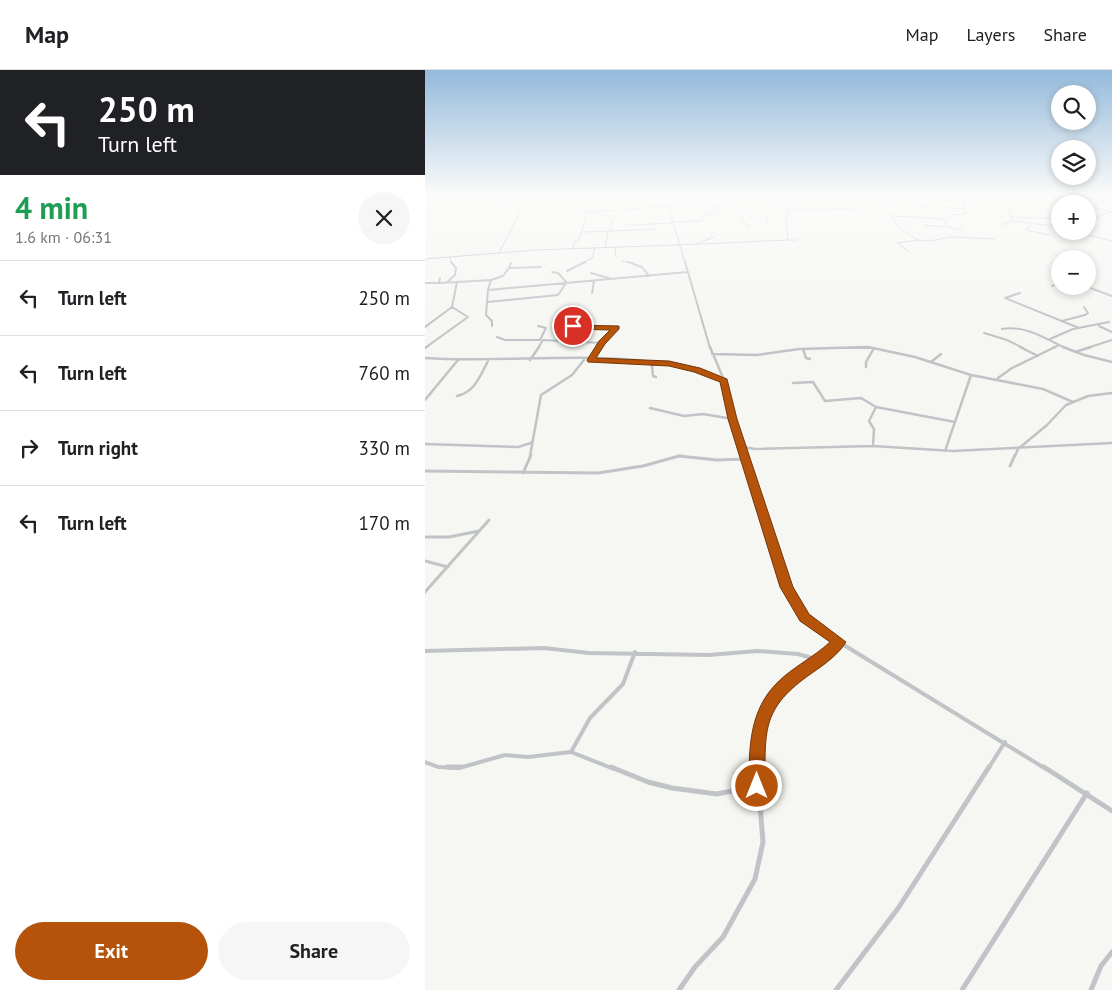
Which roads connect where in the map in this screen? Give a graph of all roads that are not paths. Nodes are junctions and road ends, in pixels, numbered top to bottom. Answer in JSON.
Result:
{"nodes":[{"id":1,"x":506,"y":238,"type":"edge"},
{"id":2,"x":579,"y":238,"type":"edge"},
{"id":3,"x":607,"y":238,"type":"edge"},
{"id":4,"x":677,"y":238,"type":"edge"},
{"id":5,"x":711,"y":238,"type":"edge"},
{"id":6,"x":914,"y":238,"type":"edge"},
{"id":7,"x":950,"y":238,"type":"edge"},
{"id":8,"x":974,"y":238,"type":"edge"},
{"id":9,"x":1099,"y":238,"type":"edge"},
{"id":10,"x":994,"y":239,"type":"dead end"},
{"id":11,"x":788,"y":240,"type":"joint"},
{"id":12,"x":796,"y":240,"type":"dead end"},
{"id":13,"x":917,"y":240,"type":"junction"},
{"id":14,"x":1112,"y":241,"type":"edge"},
{"id":15,"x":692,"y":244,"type":"junction"},
{"id":16,"x":679,"y":245,"type":"junction"},
{"id":17,"x":615,"y":246,"type":"junction"},
{"id":18,"x":605,"y":247,"type":"junction"},
{"id":19,"x":573,"y":248,"type":"junction"},
{"id":20,"x":595,"y":248,"type":"junction"},
{"id":21,"x":908,"y":251,"type":"dead end"},
{"id":22,"x":498,"y":253,"type":"junction"},
{"id":23,"x":616,"y":257,"type":"dead end"},
{"id":24,"x":450,"y":258,"type":"junction"},
{"id":25,"x":425,"y":259,"type":"edge"},
{"id":26,"x":622,"y":262,"type":"dead end"},
{"id":27,"x":511,"y":263,"type":"dead end"},
{"id":28,"x":541,"y":267,"type":"dead end"},
{"id":29,"x":509,"y":268,"type":"junction"},
{"id":30,"x":567,"y":271,"type":"dead end"},
{"id":31,"x":552,"y":272,"type":"dead end"},
{"id":32,"x":687,"y":272,"type":"junction"},
{"id":33,"x":591,"y":273,"type":"dead end"},
{"id":34,"x":649,"y":276,"type":"junction"},
{"id":35,"x":440,"y":278,"type":"dead end"},
{"id":36,"x":614,"y":279,"type":"junction"},
{"id":37,"x":491,"y":280,"type":"junction"},
{"id":38,"x":594,"y":281,"type":"junction"},
{"id":39,"x":447,"y":282,"type":"junction"},
{"id":40,"x":457,"y":282,"type":"junction"},
{"id":41,"x":425,"y":283,"type":"edge"},
{"id":42,"x":439,"y":283,"type":"junction"},
{"id":43,"x":566,"y":283,"type":"junction"},
{"id":44,"x":488,"y":290,"type":"junction"},
{"id":45,"x":1096,"y":290,"type":"edge"},
{"id":46,"x":592,"y":293,"type":"dead end"},
{"id":47,"x":1019,"y":293,"type":"dead end"},
{"id":48,"x":1112,"y":296,"type":"edge"},
{"id":49,"x":487,"y":302,"type":"junction"},
{"id":50,"x":452,"y":307,"type":"junction"},
{"id":51,"x":1084,"y":307,"type":"dead end"},
{"id":52,"x":1061,"y":321,"type":"junction"},
{"id":53,"x":1109,"y":322,"type":"dead end"},
{"id":54,"x":492,"y":326,"type":"dead end"},
{"id":55,"x":538,"y":326,"type":"dead end"},
{"id":56,"x":573,"y":326,"type":"dead end"},
{"id":57,"x":1098,"y":326,"type":"junction"},
{"id":58,"x":425,"y":327,"type":"edge"},
{"id":59,"x":1079,"y":328,"type":"junction"},
{"id":60,"x":1003,"y":329,"type":"dead end"},
{"id":61,"x":1112,"y":332,"type":"edge"},
{"id":62,"x":985,"y":333,"type":"dead end"},
{"id":63,"x":497,"y":337,"type":"dead end"},
{"id":64,"x":1049,"y":339,"type":"junction"},
{"id":65,"x":541,"y":340,"type":"junction"},
{"id":66,"x":1112,"y":340,"type":"edge"},
{"id":67,"x":602,"y":343,"type":"junction"},
{"id":68,"x":1059,"y":345,"type":"junction"},
{"id":69,"x":425,"y":348,"type":"edge"},
{"id":70,"x":874,"y":348,"type":"junction"},
{"id":71,"x":803,"y":349,"type":"junction"},
{"id":72,"x":1074,"y":352,"type":"junction"},
{"id":73,"x":712,"y":354,"type":"junction"},
{"id":74,"x":941,"y":354,"type":"dead end"},
{"id":75,"x":1039,"y":356,"type":"junction"},
{"id":76,"x":425,"y":358,"type":"edge"},
{"id":77,"x":810,"y":359,"type":"dead end"},
{"id":78,"x":458,"y":360,"type":"junction"},
{"id":79,"x":530,"y":360,"type":"junction"},
{"id":80,"x":584,"y":360,"type":"junction"},
{"id":81,"x":591,"y":360,"type":"junction"},
{"id":82,"x":488,"y":361,"type":"junction"},
{"id":83,"x":657,"y":362,"type":"junction"},
{"id":84,"x":931,"y":362,"type":"junction"},
{"id":85,"x":1112,"y":362,"type":"edge"},
{"id":86,"x":866,"y":367,"type":"dead end"},
{"id":87,"x":971,"y":374,"type":"junction"},
{"id":88,"x":656,"y":378,"type":"dead end"},
{"id":89,"x":998,"y":378,"type":"junction"},
{"id":90,"x":724,"y":380,"type":"junction"},
{"id":91,"x":793,"y":383,"type":"dead end"},
{"id":92,"x":1112,"y":393,"type":"edge"},
{"id":93,"x":457,"y":396,"type":"dead end"},
{"id":94,"x":425,"y":400,"type":"edge"},
{"id":95,"x":1073,"y":402,"type":"junction"},
{"id":96,"x":876,"y":407,"type":"junction"},
{"id":97,"x":650,"y":408,"type":"dead end"},
{"id":98,"x":733,"y":419,"type":"junction"},
{"id":99,"x":955,"y":422,"type":"junction"},
{"id":100,"x":531,"y":443,"type":"junction"},
{"id":101,"x":1112,"y":443,"type":"edge"},
{"id":102,"x":425,"y":444,"type":"edge"},
{"id":103,"x":873,"y":446,"type":"junction"},
{"id":104,"x":743,"y":448,"type":"junction"},
{"id":105,"x":755,"y":449,"type":"junction"},
{"id":106,"x":1018,"y":449,"type":"junction"},
{"id":107,"x":945,"y":451,"type":"junction"},
{"id":108,"x":745,"y":453,"type":"junction"},
{"id":109,"x":747,"y":459,"type":"junction"},
{"id":110,"x":1010,"y":466,"type":"dead end"},
{"id":111,"x":425,"y":471,"type":"edge"},
{"id":112,"x":523,"y":473,"type":"junction"},
{"id":113,"x":489,"y":520,"type":"dead end"},
{"id":114,"x":480,"y":530,"type":"junction"},
{"id":115,"x":425,"y":537,"type":"edge"},
{"id":116,"x":425,"y":561,"type":"edge"},
{"id":117,"x":448,"y":567,"type":"junction"},
{"id":118,"x":425,"y":592,"type":"edge"},
{"id":119,"x":839,"y":642,"type":"junction"},
{"id":120,"x":425,"y":651,"type":"edge"},
{"id":121,"x":635,"y":652,"type":"junction"},
{"id":122,"x":819,"y":660,"type":"junction"},
{"id":123,"x":1005,"y":742,"type":"junction"},
{"id":124,"x":571,"y":752,"type":"junction"},
{"id":125,"x":425,"y":762,"type":"edge"},
{"id":126,"x":757,"y":786,"type":"junction"},
{"id":127,"x":1087,"y":793,"type":"junction"},
{"id":128,"x":1112,"y":811,"type":"edge"},
{"id":129,"x":1112,"y":952,"type":"edge"},
{"id":130,"x":679,"y":990,"type":"edge"},
{"id":131,"x":836,"y":990,"type":"edge"},
{"id":132,"x":962,"y":990,"type":"edge"},
{"id":133,"x":1091,"y":990,"type":"edge"}],
"edges":[{"from":1,"to":22,"type":"street"},
{"from":2,"to":19,"type":"street"},
{"from":3,"to":18,"type":"street"},
{"from":4,"to":16,"type":"street"},
{"from":5,"to":15,"type":"street"},
{"from":6,"to":13,"type":"street"},
{"from":7,"to":13,"type":"street"},
{"from":8,"to":10,"type":"street"},
{"from":9,"to":14,"type":"street"},
{"from":11,"to":12,"type":"street"},
{"from":11,"to":15,"type":"street"},
{"from":13,"to":21,"type":"street"},
{"from":15,"to":16,"type":"street"},
{"from":16,"to":17,"type":"street"},
{"from":16,"to":32,"type":"street"},
{"from":17,"to":18,"type":"street"},
{"from":17,"to":23,"type":"street"},
{"from":18,"to":20,"type":"street"},
{"from":19,"to":20,"type":"street"},
{"from":19,"to":22,"type":"street"},
{"from":20,"to":30,"type":"street"},
{"from":22,"to":24,"type":"street"},
{"from":24,"to":25,"type":"street"},
{"from":24,"to":39,"type":"street"},
{"from":26,"to":34,"type":"street"},
{"from":27,"to":29,"type":"street"},
{"from":28,"to":29,"type":"street"},
{"from":29,"to":37,"type":"street"},
{"from":31,"to":43,"type":"street"},
{"from":32,"to":34,"type":"street"},
{"from":32,"to":73,"type":"street"},
{"from":33,"to":36,"type":"street"},
{"from":34,"to":36,"type":"street"},
{"from":35,"to":42,"type":"street"},
{"from":36,"to":38,"type":"street"},
{"from":37,"to":40,"type":"street"},
{"from":37,"to":44,"type":"street"},
{"from":38,"to":43,"type":"street"},
{"from":38,"to":46,"type":"street"},
{"from":39,"to":40,"type":"street"},
{"from":39,"to":42,"type":"street"},
{"from":40,"to":50,"type":"street"},
{"from":41,"to":42,"type":"street"},
{"from":43,"to":44,"type":"street"},
{"from":43,"to":49,"type":"street"},
{"from":44,"to":49,"type":"street"},
{"from":45,"to":48,"type":"street"},
{"from":47,"to":52,"type":"street"},
{"from":49,"to":54,"type":"street"},
{"from":50,"to":58,"type":"street"},
{"from":50,"to":69,"type":"street"},
{"from":51,"to":52,"type":"street"},
{"from":52,"to":59,"type":"street"},
{"from":53,"to":57,"type":"street"},
{"from":55,"to":65,"type":"street"},
{"from":56,"to":67,"type":"street"},
{"from":57,"to":59,"type":"street"},
{"from":57,"to":61,"type":"street"},
{"from":59,"to":64,"type":"street"},
{"from":60,"to":64,"type":"street"},
{"from":62,"to":75,"type":"street"},
{"from":63,"to":65,"type":"street"},
{"from":64,"to":68,"type":"street"},
{"from":65,"to":67,"type":"street"},
{"from":65,"to":79,"type":"street"},
{"from":66,"to":72,"type":"street"},
{"from":67,"to":81,"type":"street"},
{"from":68,"to":72,"type":"street"},
{"from":68,"to":75,"type":"street"},
{"from":70,"to":71,"type":"street"},
{"from":70,"to":84,"type":"street"},
{"from":70,"to":86,"type":"street"},
{"from":71,"to":73,"type":"street"},
{"from":71,"to":77,"type":"street"},
{"from":72,"to":85,"type":"street"},
{"from":73,"to":90,"type":"street"},
{"from":74,"to":84,"type":"street"},
{"from":75,"to":89,"type":"street"},
{"from":76,"to":78,"type":"street"},
{"from":78,"to":82,"type":"street"},
{"from":78,"to":94,"type":"street"},
{"from":79,"to":80,"type":"street"},
{"from":79,"to":82,"type":"street"},
{"from":80,"to":81,"type":"street"},
{"from":80,"to":100,"type":"street"},
{"from":81,"to":83,"type":"street"},
{"from":82,"to":93,"type":"street"},
{"from":83,"to":88,"type":"street"},
{"from":83,"to":90,"type":"street"},
{"from":84,"to":87,"type":"street"},
{"from":87,"to":89,"type":"street"},
{"from":87,"to":99,"type":"street"},
{"from":89,"to":95,"type":"street"},
{"from":90,"to":98,"type":"street"},
{"from":91,"to":96,"type":"street"},
{"from":92,"to":95,"type":"street"},
{"from":95,"to":106,"type":"street"},
{"from":96,"to":99,"type":"street"},
{"from":96,"to":103,"type":"street"},
{"from":97,"to":98,"type":"street"},
{"from":98,"to":104,"type":"street"},
{"from":99,"to":107,"type":"street"},
{"from":100,"to":102,"type":"street"},
{"from":100,"to":112,"type":"street"},
{"from":101,"to":106,"type":"street"},
{"from":103,"to":105,"type":"street"},
{"from":103,"to":107,"type":"street"},
{"from":104,"to":105,"type":"street"},
{"from":104,"to":108,"type":"street"},
{"from":105,"to":108,"type":"street"},
{"from":106,"to":107,"type":"street"},
{"from":106,"to":110,"type":"street"},
{"from":108,"to":109,"type":"street"},
{"from":109,"to":112,"type":"street"},
{"from":109,"to":119,"type":"street"},
{"from":111,"to":112,"type":"street"},
{"from":113,"to":114,"type":"street"},
{"from":114,"to":115,"type":"street"},
{"from":114,"to":117,"type":"street"},
{"from":116,"to":117,"type":"street"},
{"from":117,"to":118,"type":"street"},
{"from":119,"to":122,"type":"street"},
{"from":119,"to":123,"type":"street"},
{"from":120,"to":121,"type":"street"},
{"from":121,"to":122,"type":"street"},
{"from":121,"to":124,"type":"street"},
{"from":122,"to":126,"type":"street"},
{"from":123,"to":127,"type":"street"},
{"from":123,"to":131,"type":"street"},
{"from":124,"to":125,"type":"street"},
{"from":124,"to":126,"type":"street"},
{"from":126,"to":130,"type":"street"},
{"from":127,"to":128,"type":"street"},
{"from":127,"to":132,"type":"street"},
{"from":129,"to":133,"type":"street"}]}
